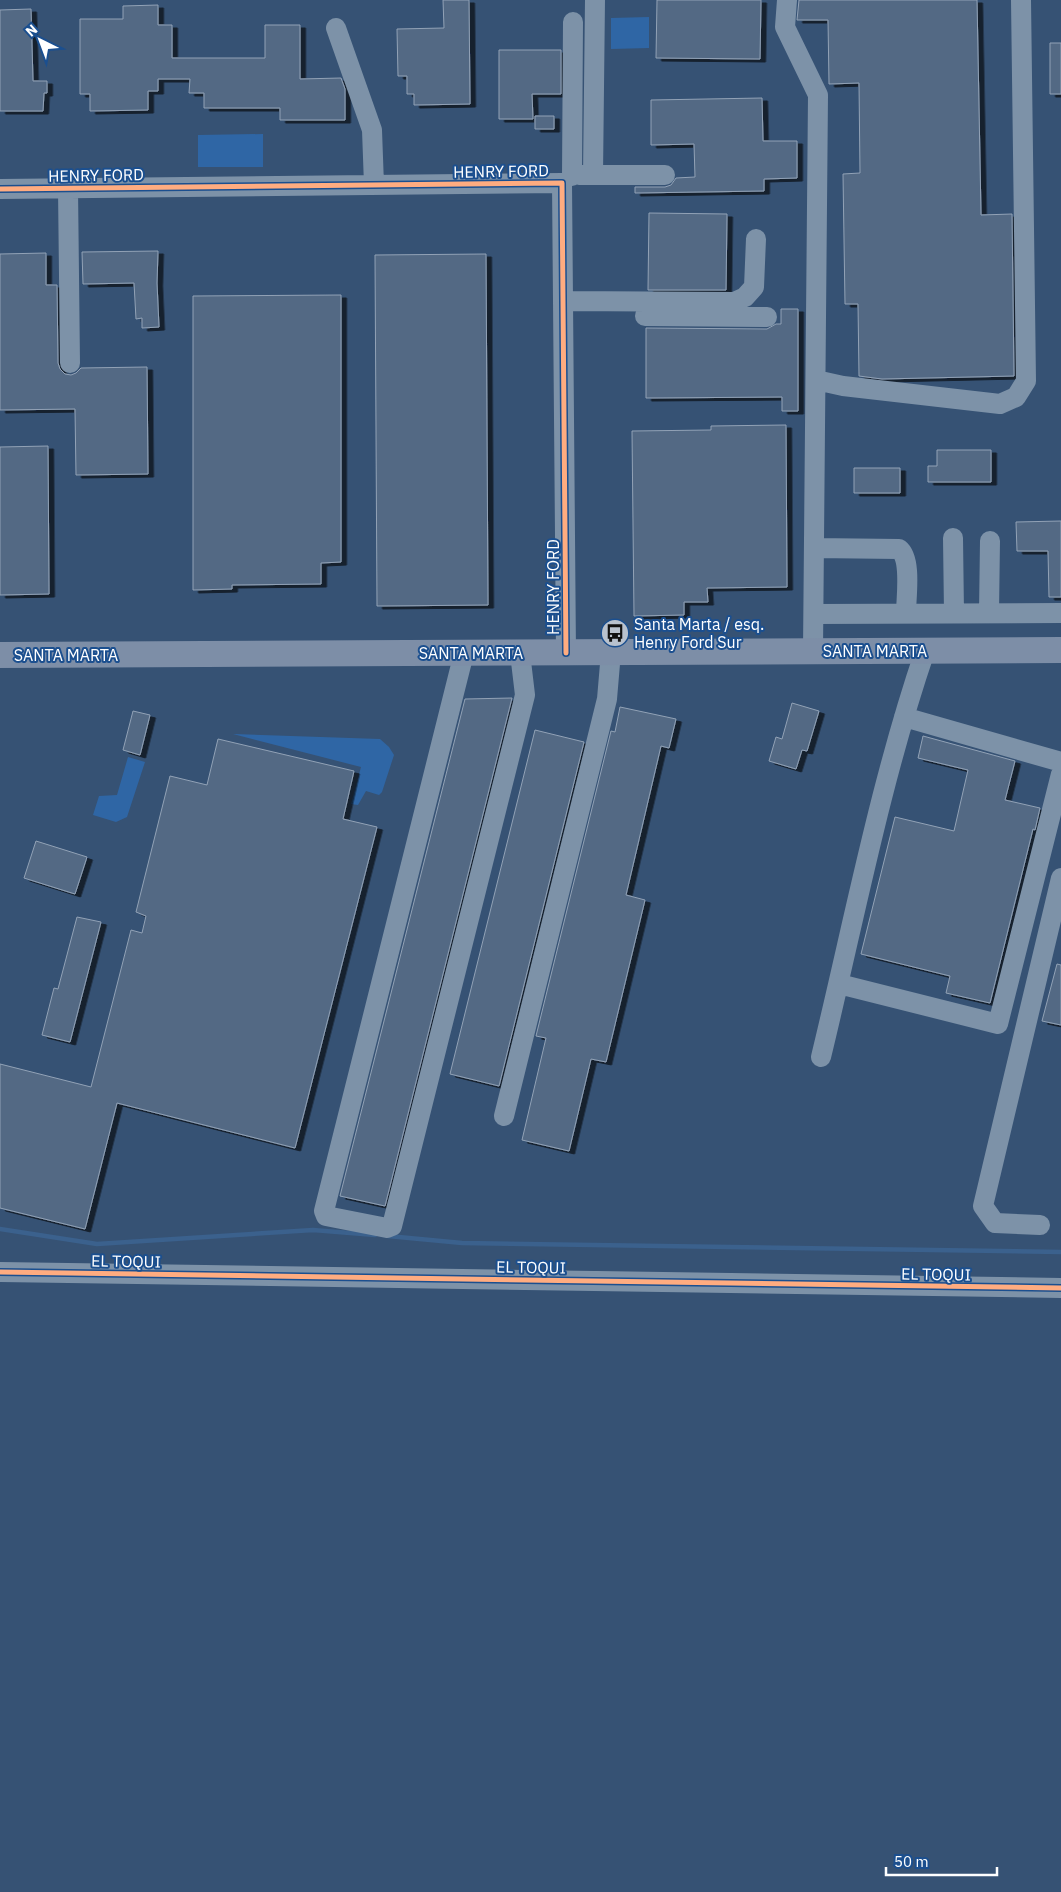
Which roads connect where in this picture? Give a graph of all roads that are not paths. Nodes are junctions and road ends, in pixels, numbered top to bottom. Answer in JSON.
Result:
{"nodes":[{"id":1,"x":595,"y":0,"type":"edge"},
{"id":2,"x":787,"y":0,"type":"edge"},
{"id":3,"x":1021,"y":0,"type":"edge"},
{"id":4,"x":573,"y":22,"type":"dead end"},
{"id":5,"x":336,"y":28,"type":"dead end"},
{"id":6,"x":593,"y":175,"type":"junction"},
{"id":7,"x":665,"y":175,"type":"dead end"},
{"id":8,"x":567,"y":179,"type":"junction"},
{"id":9,"x":374,"y":185,"type":"junction"},
{"id":10,"x":68,"y":188,"type":"junction"},
{"id":11,"x":0,"y":189,"type":"edge"},
{"id":12,"x":756,"y":239,"type":"dead end"},
{"id":13,"x":563,"y":308,"type":"junction"},
{"id":14,"x":767,"y":317,"type":"dead end"},
{"id":15,"x":70,"y":363,"type":"dead end"},
{"id":16,"x":816,"y":380,"type":"junction"},
{"id":17,"x":953,"y":538,"type":"dead end"},
{"id":18,"x":990,"y":541,"type":"dead end"},
{"id":19,"x":814,"y":548,"type":"junction"},
{"id":20,"x":906,"y":613,"type":"junction"},
{"id":21,"x":954,"y":613,"type":"junction"},
{"id":22,"x":989,"y":613,"type":"junction"},
{"id":23,"x":1061,"y":613,"type":"edge"},
{"id":24,"x":814,"y":614,"type":"junction"},
{"id":25,"x":1061,"y":650,"type":"edge"},
{"id":26,"x":814,"y":651,"type":"junction"},
{"id":27,"x":925,"y":651,"type":"junction"},
{"id":28,"x":611,"y":652,"type":"junction"},
{"id":29,"x":464,"y":653,"type":"junction"},
{"id":30,"x":520,"y":653,"type":"junction"},
{"id":31,"x":566,"y":653,"type":"junction"},
{"id":32,"x":0,"y":655,"type":"edge"},
{"id":33,"x":904,"y":717,"type":"junction"},
{"id":34,"x":1061,"y":762,"type":"edge"},
{"id":35,"x":1061,"y":774,"type":"edge"},
{"id":36,"x":1061,"y":878,"type":"edge"},
{"id":37,"x":839,"y":984,"type":"junction"},
{"id":38,"x":821,"y":1057,"type":"dead end"},
{"id":39,"x":504,"y":1116,"type":"dead end"},
{"id":40,"x":1040,"y":1224,"type":"dead end"},
{"id":41,"x":0,"y":1272,"type":"edge"},
{"id":42,"x":1061,"y":1288,"type":"edge"}],
"edges":[{"from":1,"to":6,"type":"street"},
{"from":2,"to":16,"type":"street"},
{"from":3,"to":16,"type":"street"},
{"from":4,"to":8,"type":"street"},
{"from":5,"to":9,"type":"street"},
{"from":6,"to":7,"type":"street"},
{"from":6,"to":8,"type":"street"},
{"from":8,"to":9,"type":"street","name":"HENRY FORD"},
{"from":8,"to":13,"type":"street","name":"HENRY FORD"},
{"from":9,"to":10,"type":"street","name":"HENRY FORD"},
{"from":10,"to":11,"type":"street","name":"HENRY FORD"},
{"from":10,"to":15,"type":"street"},
{"from":12,"to":13,"type":"street"},
{"from":13,"to":14,"type":"street"},
{"from":13,"to":31,"type":"street","name":"HENRY FORD"},
{"from":16,"to":19,"type":"street"},
{"from":17,"to":21,"type":"street"},
{"from":18,"to":22,"type":"street"},
{"from":19,"to":20,"type":"street"},
{"from":19,"to":24,"type":"street"},
{"from":20,"to":21,"type":"street"},
{"from":20,"to":24,"type":"street"},
{"from":21,"to":22,"type":"street"},
{"from":22,"to":23,"type":"street"},
{"from":24,"to":26,"type":"street"},
{"from":25,"to":27,"type":"main road","name":"SANTA MARTA"},
{"from":26,"to":27,"type":"main road","name":"SANTA MARTA"},
{"from":26,"to":28,"type":"main road","name":"SANTA MARTA"},
{"from":27,"to":33,"type":"street"},
{"from":28,"to":31,"type":"main road","name":"SANTA MARTA"},
{"from":28,"to":39,"type":"street"},
{"from":29,"to":30,"type":"main road","name":"SANTA MARTA"},
{"from":29,"to":30,"type":"street"},
{"from":29,"to":32,"type":"main road","name":"SANTA MARTA"},
{"from":30,"to":31,"type":"main road","name":"SANTA MARTA"},
{"from":33,"to":34,"type":"street"},
{"from":33,"to":37,"type":"street"},
{"from":35,"to":37,"type":"street"},
{"from":36,"to":40,"type":"street"},
{"from":37,"to":38,"type":"street"},
{"from":41,"to":42,"type":"street","name":"EL TOQUI"}]}
